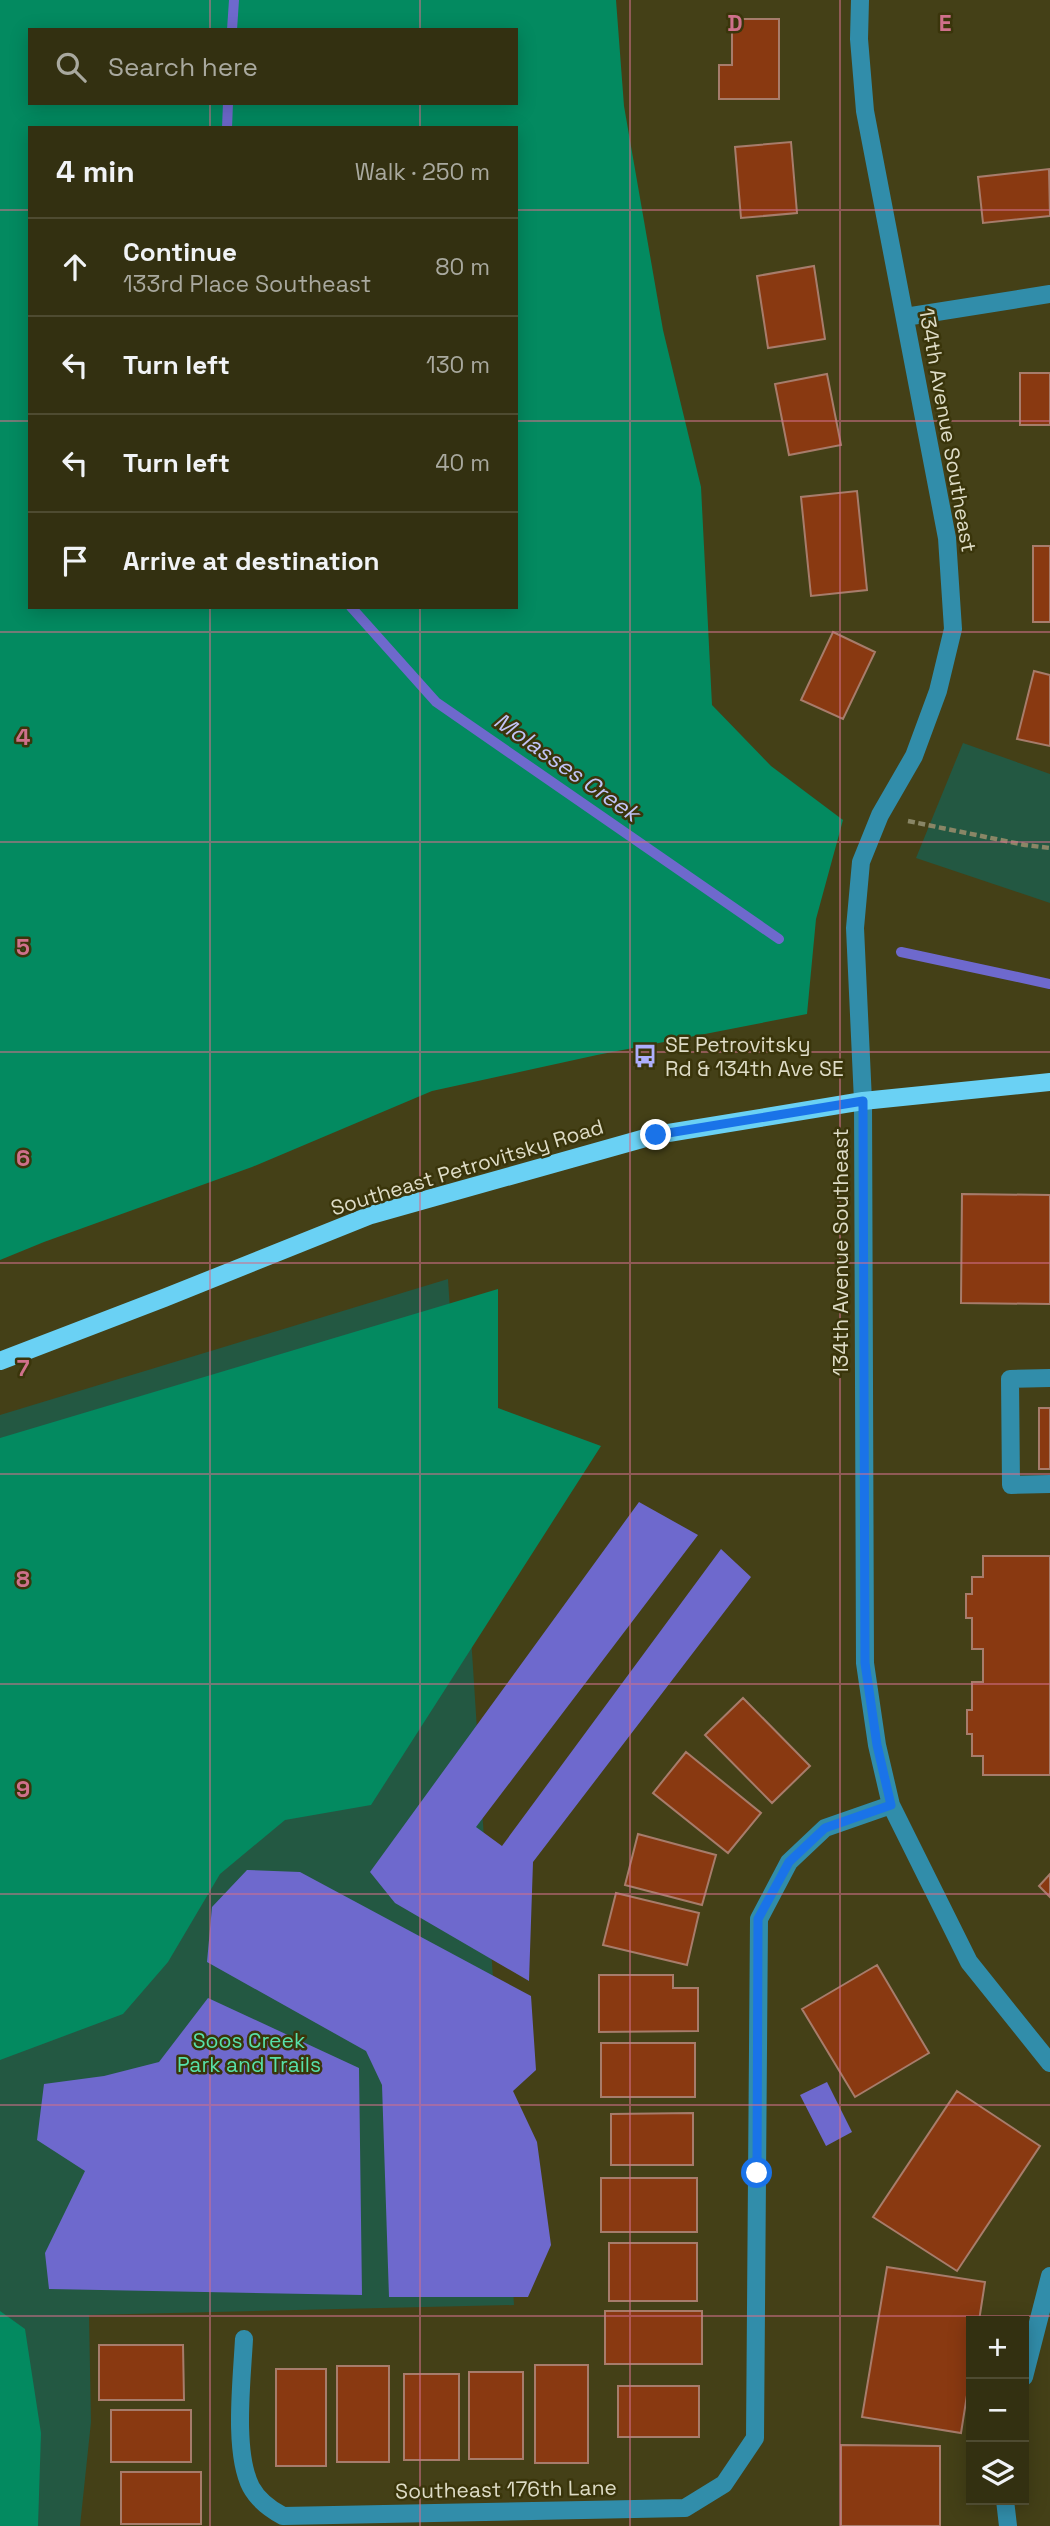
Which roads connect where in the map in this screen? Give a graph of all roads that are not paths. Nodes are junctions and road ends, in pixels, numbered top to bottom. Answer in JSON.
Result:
{"nodes":[{"id":1,"x":860,"y":0,"type":"edge"},
{"id":2,"x":1050,"y":294,"type":"edge"},
{"id":3,"x":905,"y":317,"type":"junction"},
{"id":4,"x":1050,"y":1082,"type":"edge"},
{"id":5,"x":863,"y":1101,"type":"junction"},
{"id":6,"x":0,"y":1361,"type":"edge"},
{"id":7,"x":1050,"y":1378,"type":"edge"},
{"id":8,"x":1050,"y":1484,"type":"edge"},
{"id":9,"x":891,"y":1805,"type":"junction"},
{"id":10,"x":1050,"y":2063,"type":"edge"},
{"id":11,"x":1050,"y":2276,"type":"edge"},
{"id":12,"x":244,"y":2339,"type":"dead end"},
{"id":13,"x":1029,"y":2358,"type":"edge"},
{"id":14,"x":1006,"y":2505,"type":"edge"},
{"id":15,"x":282,"y":2521,"type":"edge"},
{"id":16,"x":1008,"y":2526,"type":"edge"}],
"edges":[{"from":1,"to":3,"type":"street","name":"134th Avenue Southeast"},
{"from":2,"to":3,"type":"street"},
{"from":3,"to":5,"type":"street","name":"134th Avenue Southeast"},
{"from":4,"to":5,"type":"main road","name":"Southeast Petrovitsky Road"},
{"from":5,"to":6,"type":"main road","name":"Southeast Petrovitsky Road"},
{"from":5,"to":9,"type":"street","name":"134th Avenue Southeast"},
{"from":7,"to":8,"type":"street"},
{"from":9,"to":10,"type":"street","name":"134th Avenue Southeast"},
{"from":9,"to":15,"type":"street","name":"Southeast 176th Lane"},
{"from":11,"to":13,"type":"street"},
{"from":12,"to":15,"type":"street"},
{"from":14,"to":16,"type":"street"}]}
